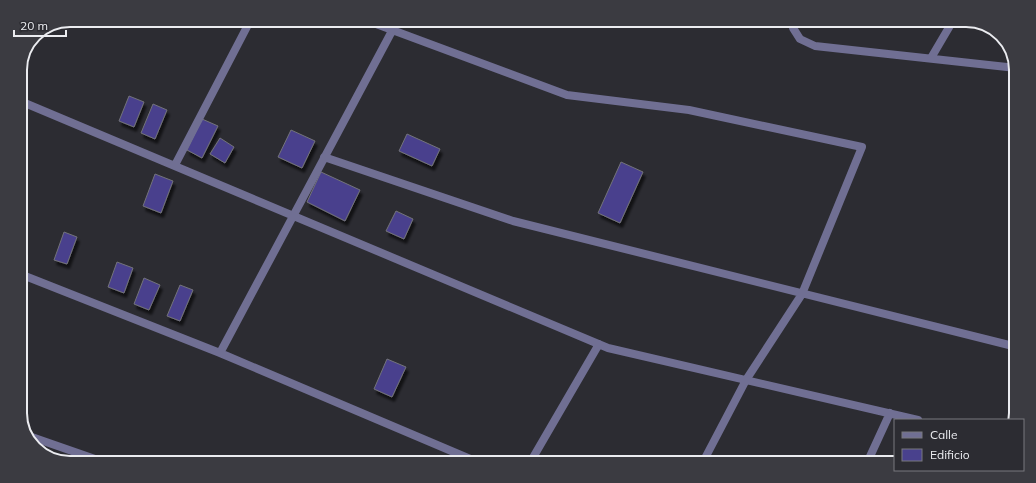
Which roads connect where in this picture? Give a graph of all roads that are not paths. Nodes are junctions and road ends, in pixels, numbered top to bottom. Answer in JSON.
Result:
{"nodes":[{"id":1,"x":247,"y":27,"type":"edge"},
{"id":2,"x":384,"y":27,"type":"edge"},
{"id":3,"x":793,"y":27,"type":"edge"},
{"id":4,"x":949,"y":27,"type":"edge"},
{"id":5,"x":392,"y":30,"type":"junction"},
{"id":6,"x":931,"y":58,"type":"junction"},
{"id":7,"x":1009,"y":67,"type":"edge"},
{"id":8,"x":27,"y":104,"type":"edge"},
{"id":9,"x":324,"y":157,"type":"junction"},
{"id":10,"x":175,"y":165,"type":"junction"},
{"id":11,"x":293,"y":214,"type":"junction"},
{"id":12,"x":27,"y":277,"type":"edge"},
{"id":13,"x":802,"y":294,"type":"junction"},
{"id":14,"x":599,"y":344,"type":"junction"},
{"id":15,"x":1009,"y":345,"type":"edge"},
{"id":16,"x":220,"y":353,"type":"junction"},
{"id":17,"x":746,"y":380,"type":"junction"},
{"id":18,"x":890,"y":413,"type":"junction"},
{"id":19,"x":914,"y":419,"type":"edge"},
{"id":20,"x":35,"y":438,"type":"edge"},
{"id":21,"x":86,"y":456,"type":"edge"},
{"id":22,"x":463,"y":456,"type":"edge"},
{"id":23,"x":534,"y":456,"type":"edge"},
{"id":24,"x":707,"y":456,"type":"edge"},
{"id":25,"x":870,"y":456,"type":"edge"}],
"edges":[{"from":1,"to":10,"type":"street"},
{"from":2,"to":5,"type":"street"},
{"from":3,"to":6,"type":"street"},
{"from":4,"to":6,"type":"street"},
{"from":5,"to":9,"type":"street"},
{"from":5,"to":13,"type":"street"},
{"from":6,"to":7,"type":"street"},
{"from":8,"to":10,"type":"street"},
{"from":9,"to":11,"type":"street"},
{"from":9,"to":13,"type":"street"},
{"from":10,"to":11,"type":"street"},
{"from":11,"to":14,"type":"street"},
{"from":11,"to":16,"type":"street"},
{"from":12,"to":16,"type":"street"},
{"from":13,"to":15,"type":"street"},
{"from":13,"to":17,"type":"street"},
{"from":14,"to":17,"type":"street"},
{"from":14,"to":23,"type":"street"},
{"from":16,"to":22,"type":"street"},
{"from":17,"to":18,"type":"street"},
{"from":17,"to":24,"type":"street"},
{"from":18,"to":19,"type":"street"},
{"from":18,"to":25,"type":"street"},
{"from":20,"to":21,"type":"street"}]}
